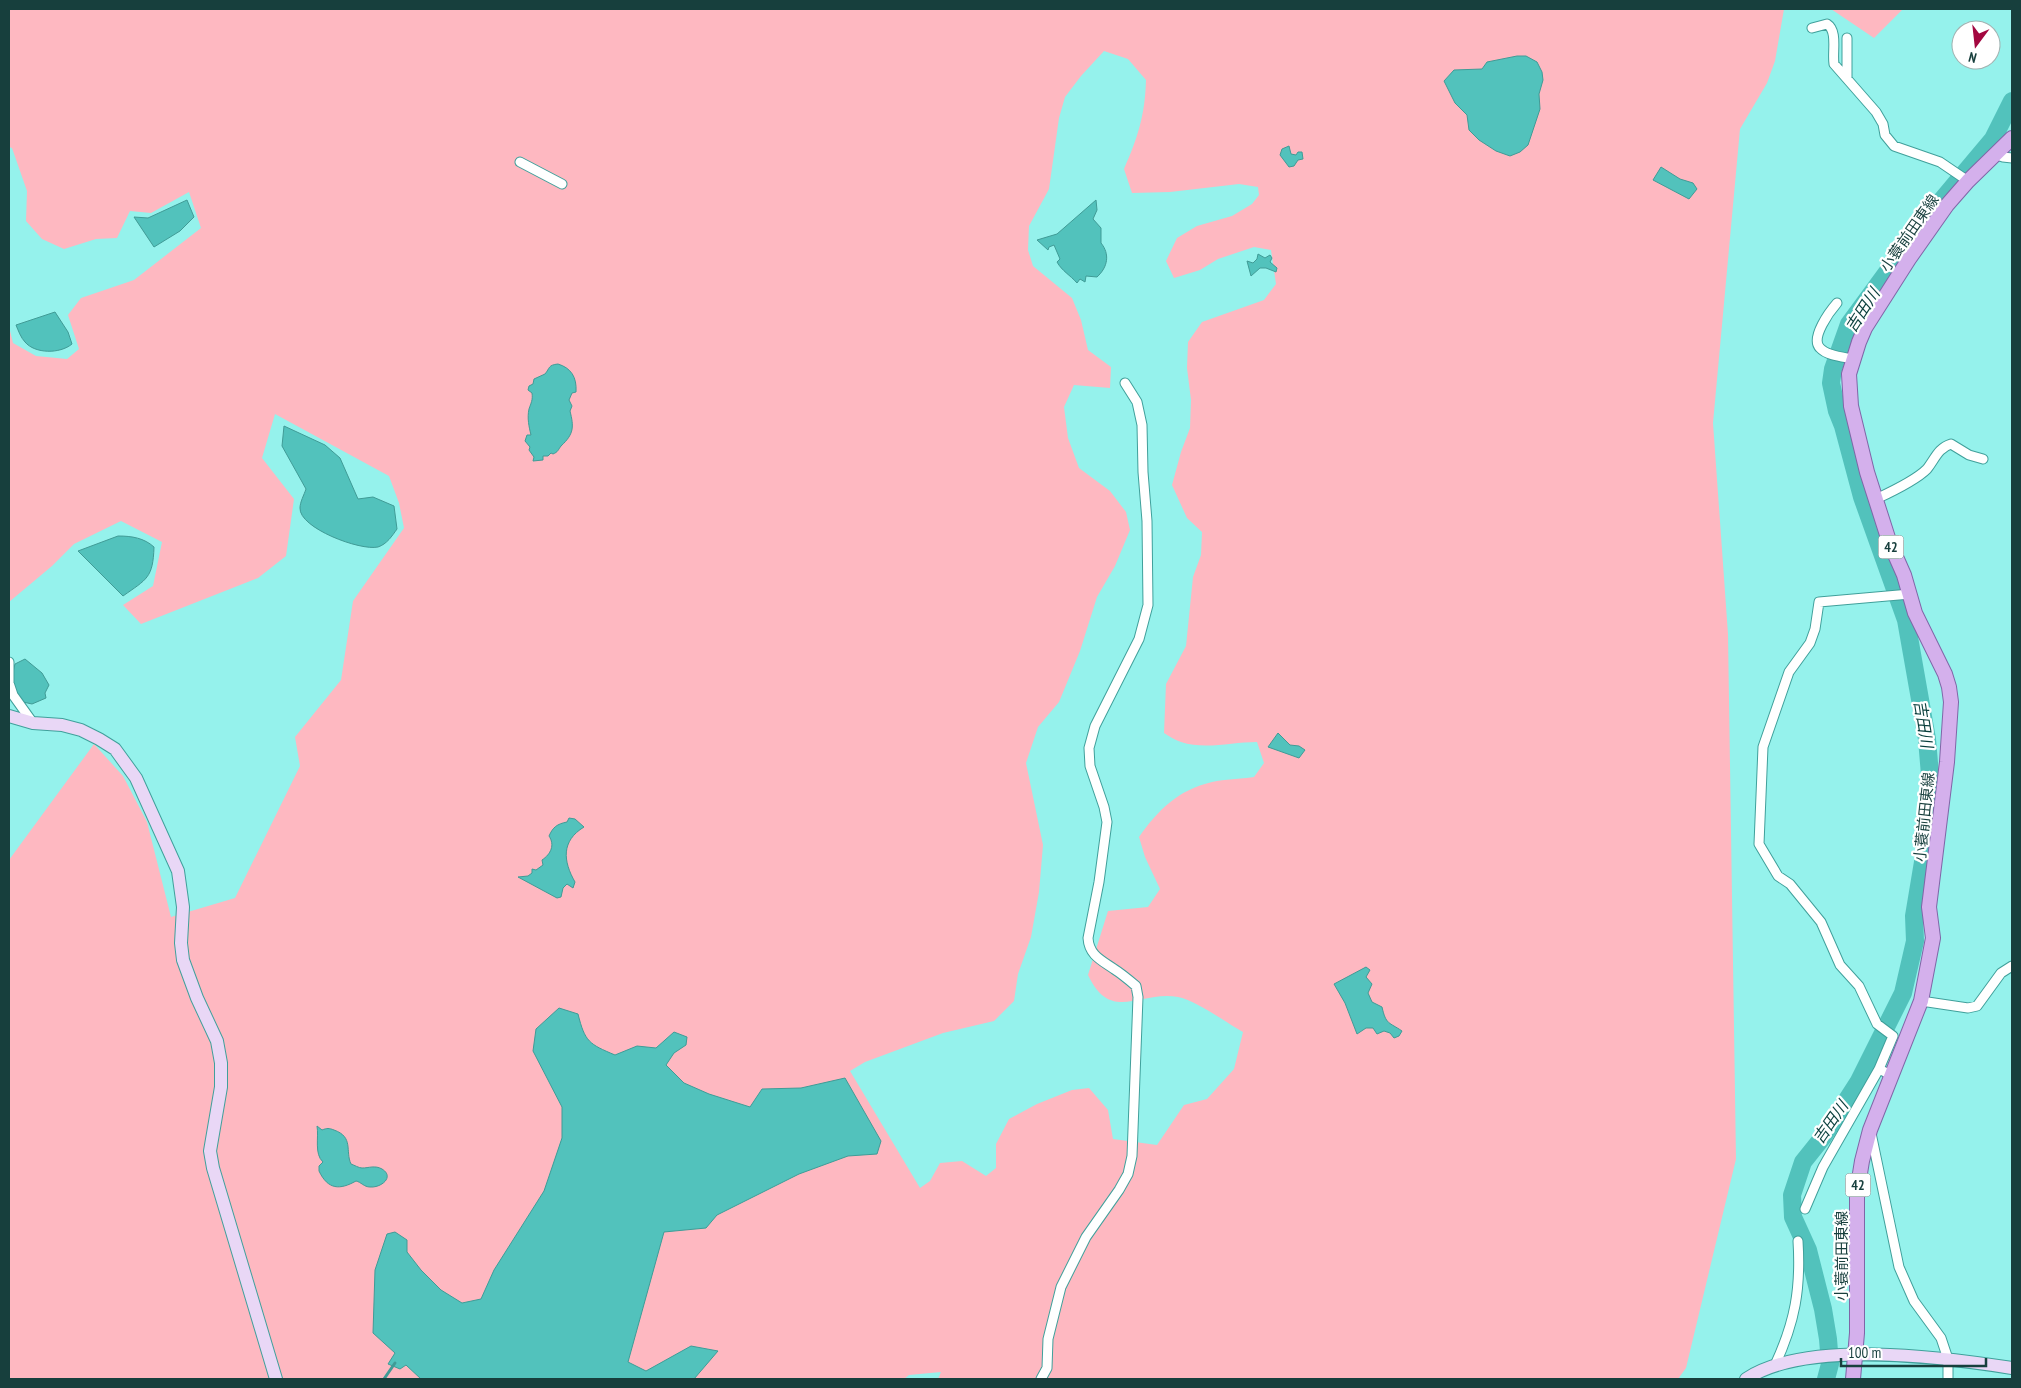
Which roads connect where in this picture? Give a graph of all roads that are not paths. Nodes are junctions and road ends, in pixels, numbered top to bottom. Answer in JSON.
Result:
{"nodes":[{"id":1,"x":1812,"y":28,"type":"dead end"},
{"id":2,"x":1847,"y":38,"type":"dead end"},
{"id":3,"x":1847,"y":78,"type":"junction"},
{"id":4,"x":2012,"y":138,"type":"edge"},
{"id":5,"x":1994,"y":154,"type":"junction"},
{"id":6,"x":2012,"y":158,"type":"edge"},
{"id":7,"x":520,"y":162,"type":"dead end"},
{"id":8,"x":1963,"y":177,"type":"junction"},
{"id":9,"x":562,"y":184,"type":"dead end"},
{"id":10,"x":1837,"y":303,"type":"dead end"},
{"id":11,"x":1849,"y":358,"type":"junction"},
{"id":12,"x":1125,"y":382,"type":"dead end"},
{"id":13,"x":1983,"y":459,"type":"dead end"},
{"id":14,"x":1876,"y":499,"type":"junction"},
{"id":15,"x":1907,"y":594,"type":"junction"},
{"id":16,"x":9,"y":662,"type":"edge"},
{"id":17,"x":9,"y":716,"type":"edge"},
{"id":18,"x":33,"y":723,"type":"junction"},
{"id":19,"x":2012,"y":966,"type":"edge"},
{"id":20,"x":1921,"y":1002,"type":"junction"},
{"id":21,"x":1885,"y":1072,"type":"junction"},
{"id":22,"x":1870,"y":1130,"type":"junction"},
{"id":23,"x":1806,"y":1209,"type":"dead end"},
{"id":24,"x":1798,"y":1241,"type":"dead end"},
{"id":25,"x":1855,"y":1354,"type":"junction"},
{"id":26,"x":1948,"y":1359,"type":"junction"},
{"id":27,"x":1774,"y":1365,"type":"junction"},
{"id":28,"x":2012,"y":1368,"type":"edge"},
{"id":29,"x":276,"y":1379,"type":"edge"},
{"id":30,"x":1041,"y":1379,"type":"edge"},
{"id":31,"x":1746,"y":1379,"type":"edge"},
{"id":32,"x":1853,"y":1379,"type":"edge"},
{"id":33,"x":1948,"y":1379,"type":"edge"}],
"edges":[{"from":1,"to":3,"type":"street"},
{"from":2,"to":3,"type":"street"},
{"from":3,"to":8,"type":"street"},
{"from":4,"to":5,"type":"main road","name":"小蓑前田東線","number":"42"},
{"from":5,"to":6,"type":"street"},
{"from":5,"to":8,"type":"main road","name":"小蓑前田東線","number":"42"},
{"from":7,"to":9,"type":"street"},
{"from":8,"to":11,"type":"main road","name":"小蓑前田東線","number":"42"},
{"from":10,"to":11,"type":"street"},
{"from":11,"to":14,"type":"main road","name":"小蓑前田東線","number":"42"},
{"from":12,"to":30,"type":"street"},
{"from":13,"to":14,"type":"street"},
{"from":14,"to":15,"type":"main road","name":"小蓑前田東線","number":"42"},
{"from":15,"to":20,"type":"main road","name":"小蓑前田東線","number":"42"},
{"from":15,"to":21,"type":"street"},
{"from":16,"to":18,"type":"street"},
{"from":17,"to":18,"type":"street"},
{"from":18,"to":29,"type":"street"},
{"from":19,"to":20,"type":"street"},
{"from":20,"to":21,"type":"main road","name":"小蓑前田東線","number":"42"},
{"from":21,"to":22,"type":"main road","name":"小蓑前田東線","number":"42"},
{"from":21,"to":23,"type":"street"},
{"from":22,"to":25,"type":"main road","name":"小蓑前田東線","number":"42"},
{"from":22,"to":26,"type":"street"},
{"from":24,"to":27,"type":"street"},
{"from":25,"to":26,"type":"street"},
{"from":25,"to":27,"type":"street"},
{"from":25,"to":32,"type":"main road","name":"小蓑前田東線","number":"42"},
{"from":26,"to":28,"type":"street"},
{"from":26,"to":33,"type":"street"},
{"from":27,"to":31,"type":"street"}]}
